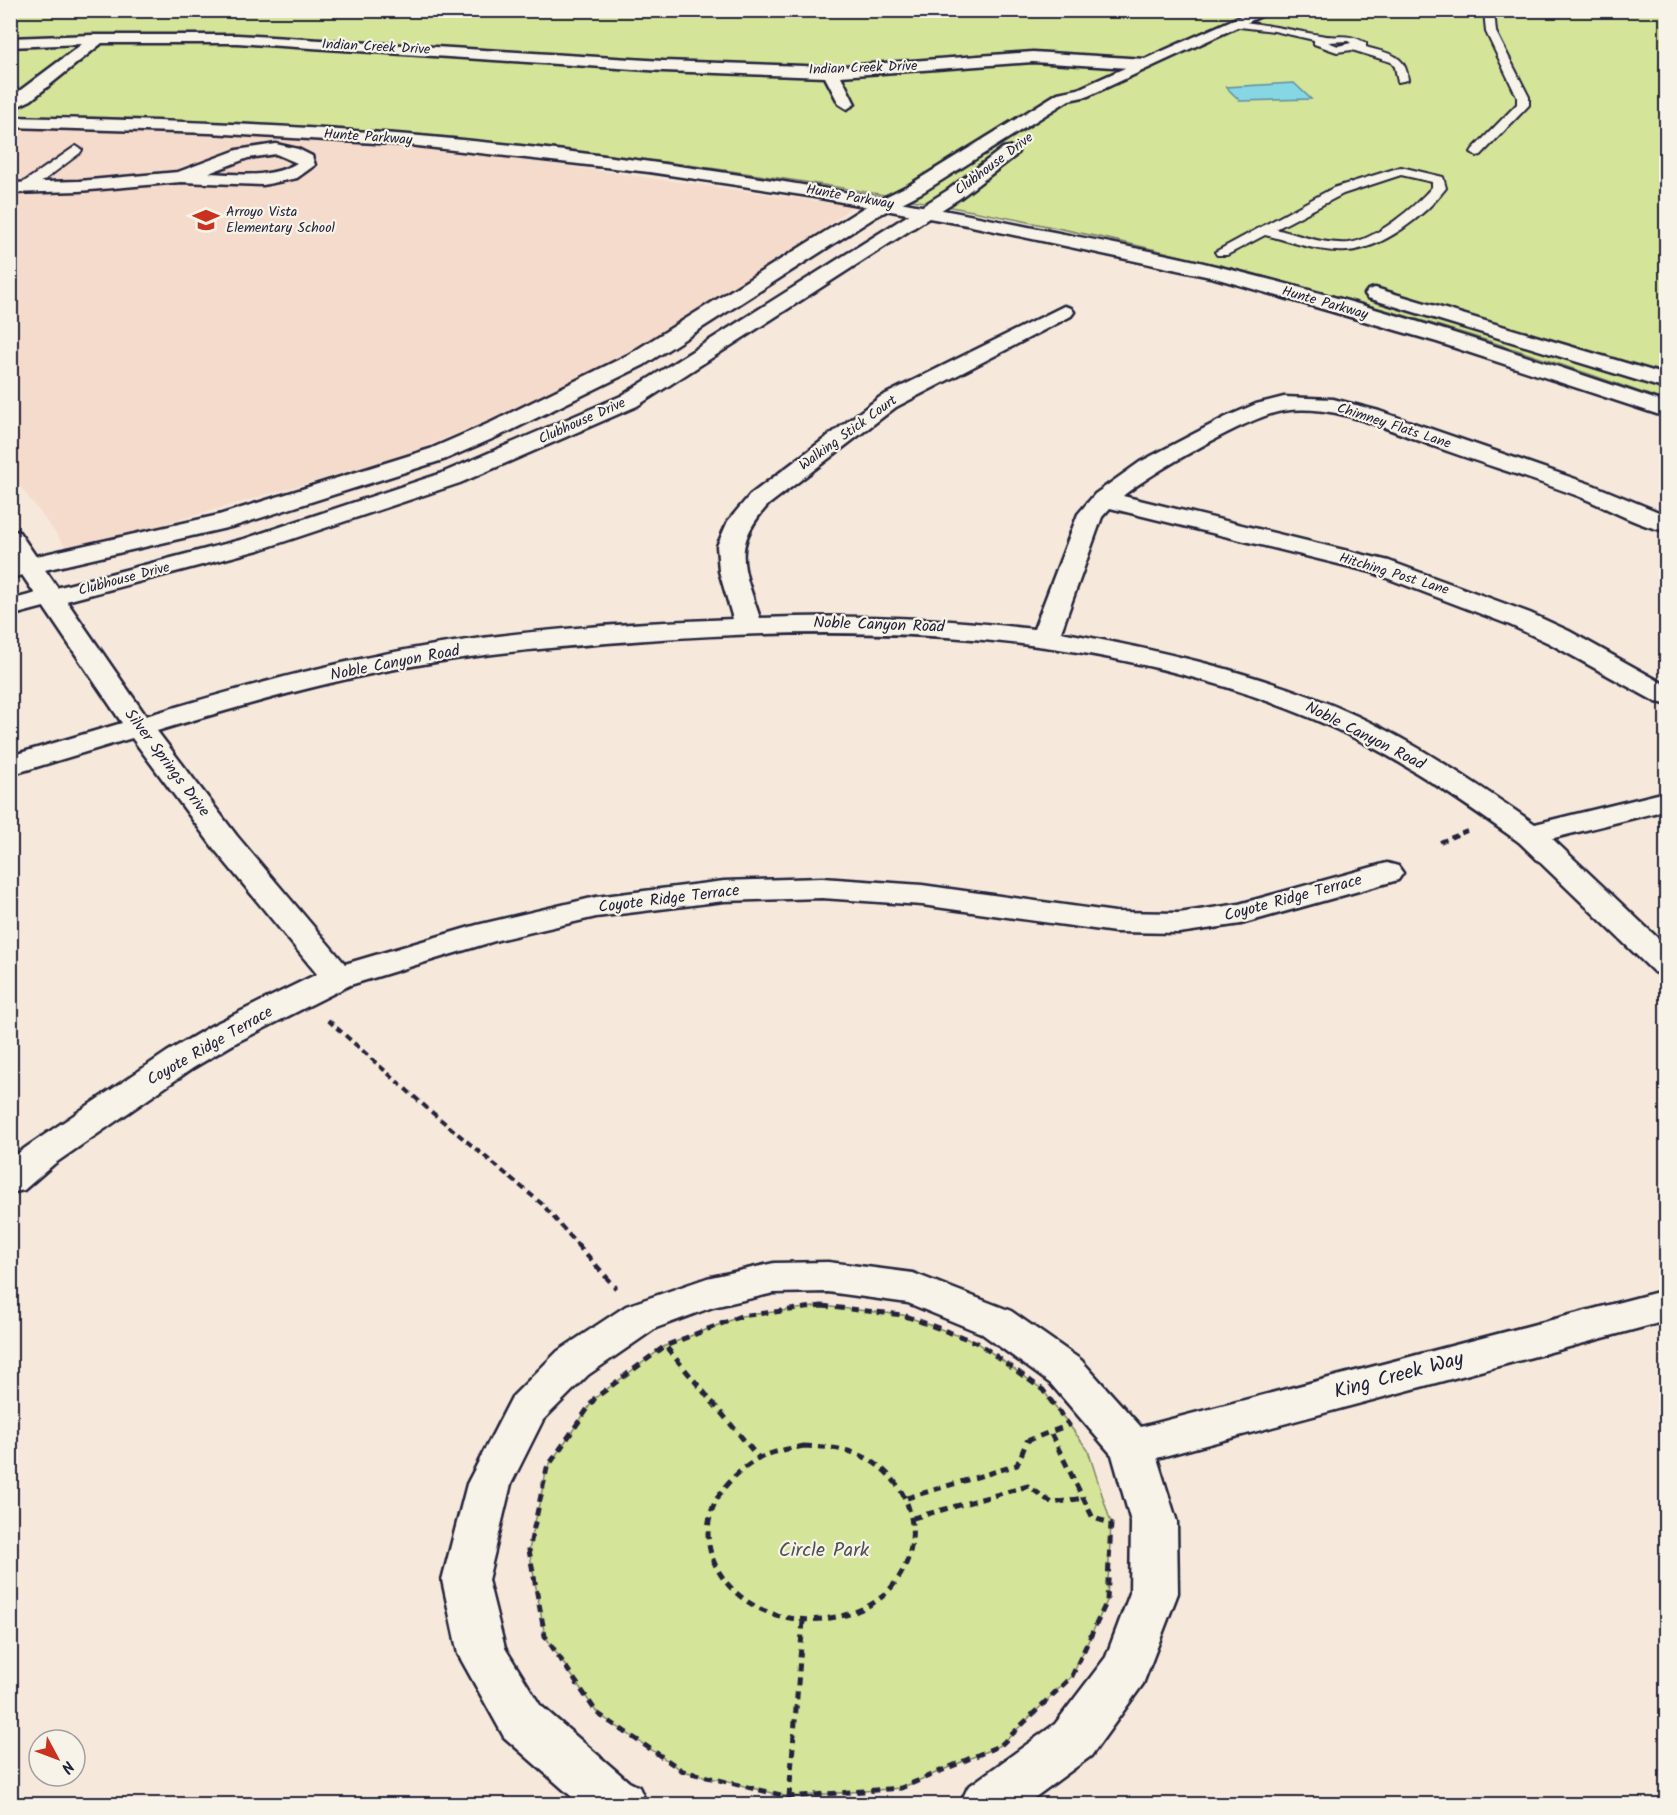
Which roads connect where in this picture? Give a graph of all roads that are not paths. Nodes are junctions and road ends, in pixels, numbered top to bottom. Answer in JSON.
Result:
{"nodes":[{"id":1,"x":1267,"y":10,"type":"edge"},
{"id":2,"x":1489,"y":10,"type":"edge"},
{"id":3,"x":1236,"y":24,"type":"junction"},
{"id":4,"x":98,"y":39,"type":"junction"},
{"id":5,"x":10,"y":43,"type":"edge"},
{"id":6,"x":315,"y":43,"type":"junction"},
{"id":7,"x":300,"y":60,"type":"dead end"},
{"id":8,"x":581,"y":61,"type":"junction"},
{"id":9,"x":1145,"y":64,"type":"junction"},
{"id":10,"x":831,"y":72,"type":"junction"},
{"id":11,"x":566,"y":79,"type":"dead end"},
{"id":12,"x":1402,"y":80,"type":"dead end"},
{"id":13,"x":1082,"y":93,"type":"junction"},
{"id":14,"x":847,"y":104,"type":"dead end"},
{"id":15,"x":10,"y":107,"type":"edge"},
{"id":16,"x":10,"y":122,"type":"edge"},
{"id":17,"x":499,"y":132,"type":"dead end"},
{"id":18,"x":76,"y":150,"type":"dead end"},
{"id":19,"x":1477,"y":152,"type":"dead end"},
{"id":20,"x":181,"y":177,"type":"junction"},
{"id":21,"x":891,"y":184,"type":"dead end"},
{"id":22,"x":18,"y":188,"type":"edge"},
{"id":23,"x":917,"y":188,"type":"junction"},
{"id":24,"x":954,"y":194,"type":"junction"},
{"id":25,"x":981,"y":199,"type":"dead end"},
{"id":26,"x":888,"y":204,"type":"junction"},
{"id":27,"x":927,"y":211,"type":"junction"},
{"id":28,"x":1267,"y":231,"type":"junction"},
{"id":29,"x":1199,"y":247,"type":"dead end"},
{"id":30,"x":1222,"y":252,"type":"junction"},
{"id":31,"x":1254,"y":260,"type":"dead end"},
{"id":32,"x":1351,"y":287,"type":"dead end"},
{"id":33,"x":1064,"y":312,"type":"dead end"},
{"id":34,"x":1666,"y":382,"type":"edge"},
{"id":35,"x":1666,"y":410,"type":"edge"},
{"id":36,"x":1104,"y":499,"type":"junction"},
{"id":37,"x":1666,"y":524,"type":"edge"},
{"id":38,"x":10,"y":537,"type":"edge"},
{"id":39,"x":20,"y":568,"type":"edge"},
{"id":40,"x":52,"y":598,"type":"junction"},
{"id":41,"x":10,"y":608,"type":"edge"},
{"id":42,"x":748,"y":624,"type":"junction"},
{"id":43,"x":1044,"y":637,"type":"junction"},
{"id":44,"x":1666,"y":696,"type":"edge"},
{"id":45,"x":139,"y":727,"type":"junction"},
{"id":46,"x":10,"y":766,"type":"edge"},
{"id":47,"x":1666,"y":801,"type":"edge"},
{"id":48,"x":1530,"y":835,"type":"junction"},
{"id":49,"x":1387,"y":873,"type":"dead end"},
{"id":50,"x":1666,"y":964,"type":"edge"},
{"id":51,"x":338,"y":977,"type":"junction"},
{"id":52,"x":10,"y":1180,"type":"edge"},
{"id":53,"x":1666,"y":1306,"type":"edge"},
{"id":54,"x":1132,"y":1447,"type":"junction"},
{"id":55,"x":621,"y":1804,"type":"edge"},
{"id":56,"x":986,"y":1804,"type":"edge"}],
"edges":[{"from":1,"to":3,"type":"street","name":"Clubhouse Drive"},
{"from":2,"to":19,"type":"lane"},
{"from":3,"to":9,"type":"street","name":"Clubhouse Drive"},
{"from":3,"to":12,"type":"lane"},
{"from":4,"to":5,"type":"street","name":"Indian Creek Drive"},
{"from":4,"to":6,"type":"street","name":"Indian Creek Drive"},
{"from":4,"to":15,"type":"street"},
{"from":6,"to":7,"type":"street","name":"Indian Creek Drive"},
{"from":6,"to":8,"type":"street","name":"Indian Creek Drive"},
{"from":8,"to":10,"type":"street","name":"Indian Creek Drive"},
{"from":8,"to":11,"type":"street"},
{"from":9,"to":10,"type":"street","name":"Indian Creek Drive"},
{"from":9,"to":13,"type":"street","name":"Clubhouse Drive"},
{"from":10,"to":14,"type":"street"},
{"from":13,"to":23,"type":"street","name":"Clubhouse Drive"},
{"from":13,"to":24,"type":"street","name":"Clubhouse Drive"},
{"from":15,"to":17,"type":"street","name":"Hunte Parkway"},
{"from":16,"to":26,"type":"street","name":"Hunte Parkway"},
{"from":18,"to":22,"type":"lane"},
{"from":20,"to":20,"type":"street"},
{"from":20,"to":22,"type":"street"},
{"from":21,"to":23,"type":"street","name":"Hunte Parkway"},
{"from":23,"to":24,"type":"street","name":"Hunte Parkway"},
{"from":23,"to":26,"type":"street","name":"Clubhouse Drive"},
{"from":24,"to":25,"type":"street","name":"Hunte Parkway"},
{"from":24,"to":27,"type":"street","name":"Clubhouse Drive"},
{"from":26,"to":27,"type":"street","name":"Hunte Parkway"},
{"from":26,"to":39,"type":"street","name":"Clubhouse Drive"},
{"from":27,"to":35,"type":"street","name":"Hunte Parkway"},
{"from":27,"to":40,"type":"street","name":"Clubhouse Drive"},
{"from":28,"to":28,"type":"lane"},
{"from":28,"to":30,"type":"lane"},
{"from":29,"to":30,"type":"street"},
{"from":30,"to":31,"type":"street"},
{"from":32,"to":34,"type":"street","name":"Hunte Parkway"},
{"from":33,"to":42,"type":"street","name":"Walking Stick Court"},
{"from":36,"to":37,"type":"street","name":"Chimney Flats Lane"},
{"from":36,"to":43,"type":"street","name":"Chimney Flats Lane"},
{"from":36,"to":44,"type":"street","name":"Hitching Post Lane"},
{"from":38,"to":39,"type":"street","name":"Silver Springs Drive"},
{"from":39,"to":40,"type":"street","name":"Silver Springs Drive"},
{"from":40,"to":41,"type":"street","name":"Clubhouse Drive"},
{"from":40,"to":45,"type":"street","name":"Silver Springs Drive"},
{"from":42,"to":43,"type":"street","name":"Noble Canyon Road"},
{"from":42,"to":45,"type":"street","name":"Noble Canyon Road"},
{"from":43,"to":48,"type":"street","name":"Noble Canyon Road"},
{"from":45,"to":46,"type":"street","name":"Noble Canyon Road"},
{"from":45,"to":51,"type":"street","name":"Silver Springs Drive"},
{"from":47,"to":48,"type":"street"},
{"from":48,"to":50,"type":"street","name":"Noble Canyon Road"},
{"from":49,"to":51,"type":"street","name":"Coyote Ridge Terrace"},
{"from":51,"to":52,"type":"street","name":"Coyote Ridge Terrace"},
{"from":53,"to":54,"type":"street","name":"King Creek Way"},
{"from":54,"to":55,"type":"street"},
{"from":54,"to":56,"type":"street"}]}
